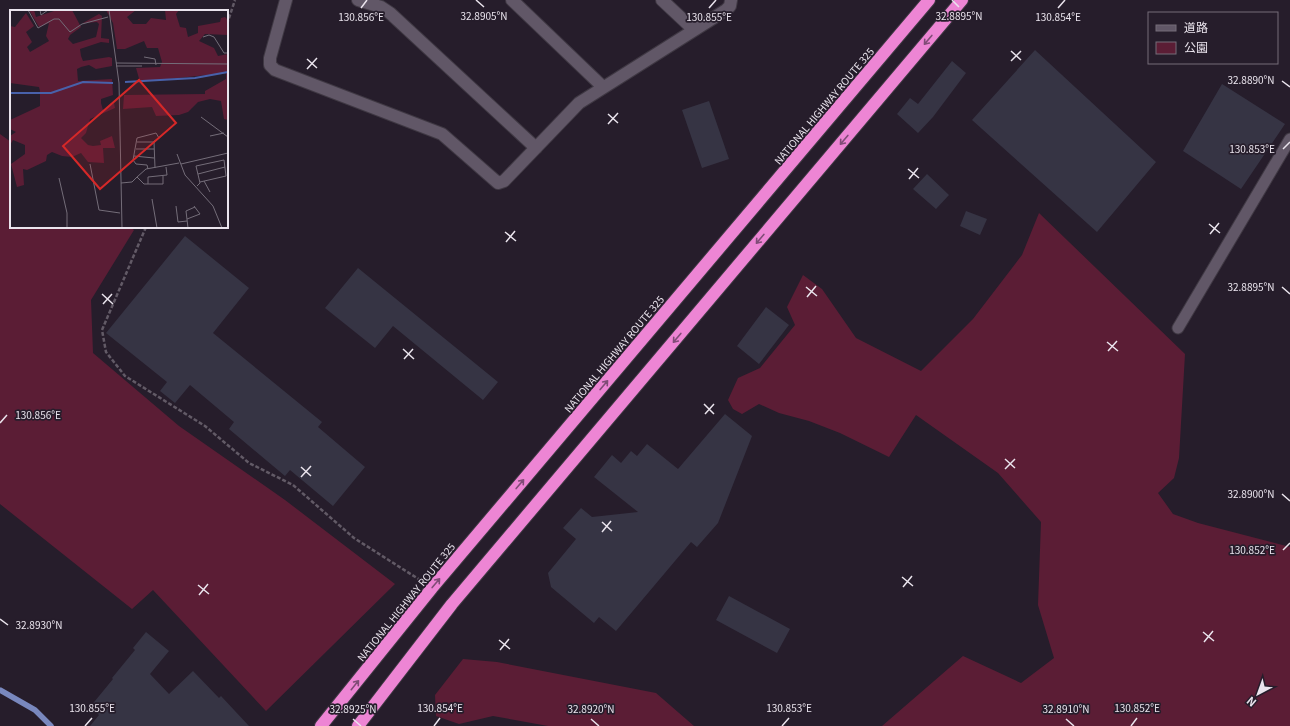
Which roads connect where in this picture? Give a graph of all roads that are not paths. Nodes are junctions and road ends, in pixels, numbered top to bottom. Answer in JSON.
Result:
{"nodes":[{"id":1,"x":286,"y":0,"type":"edge"},
{"id":2,"x":358,"y":0,"type":"edge"},
{"id":3,"x":512,"y":0,"type":"edge"},
{"id":4,"x":662,"y":0,"type":"edge"},
{"id":5,"x":731,"y":0,"type":"edge"},
{"id":6,"x":929,"y":0,"type":"edge"},
{"id":7,"x":962,"y":0,"type":"edge"},
{"id":8,"x":372,"y":2,"type":"edge"},
{"id":9,"x":694,"y":30,"type":"junction"},
{"id":10,"x":603,"y":87,"type":"junction"},
{"id":11,"x":1290,"y":139,"type":"edge"},
{"id":12,"x":536,"y":148,"type":"junction"},
{"id":13,"x":1178,"y":328,"type":"dead end"},
{"id":14,"x":321,"y":726,"type":"edge"},
{"id":15,"x":358,"y":726,"type":"edge"}],
"edges":[{"from":1,"to":12,"type":"street"},
{"from":2,"to":8,"type":"street"},
{"from":3,"to":10,"type":"street"},
{"from":4,"to":9,"type":"street"},
{"from":5,"to":9,"type":"street"},
{"from":14,"to":6,"type":"highway","name":"NATIONAL HIGHWAY ROUTE 325","one_way":true},
{"from":7,"to":15,"type":"highway","one_way":true},
{"from":8,"to":12,"type":"street"},
{"from":9,"to":10,"type":"street"},
{"from":10,"to":12,"type":"street"},
{"from":11,"to":13,"type":"lane"}]}
